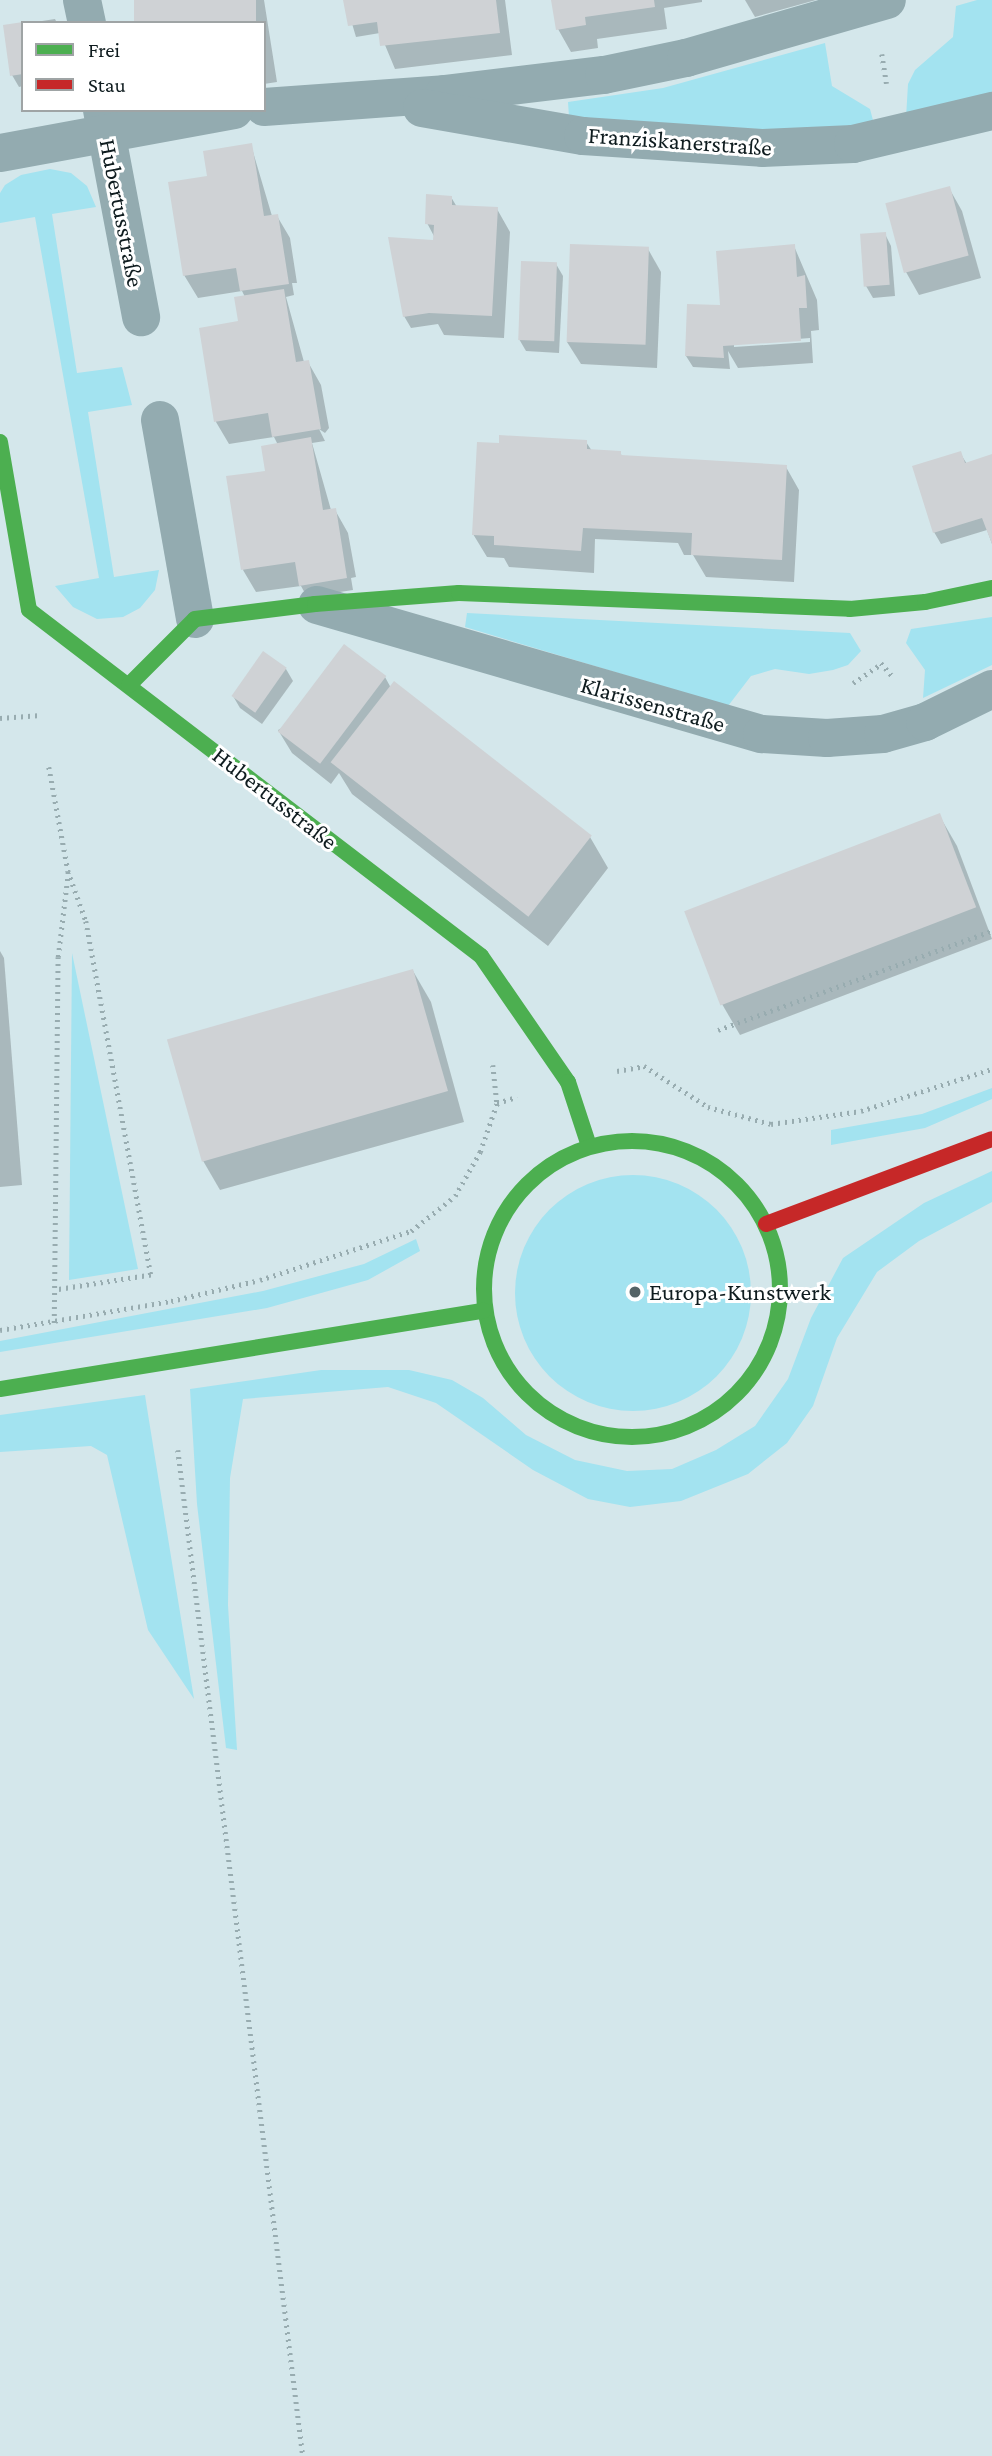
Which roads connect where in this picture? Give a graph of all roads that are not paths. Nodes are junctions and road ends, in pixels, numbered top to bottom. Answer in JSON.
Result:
{"nodes":[{"id":1,"x":82,"y":0,"type":"edge"},
{"id":2,"x":881,"y":2,"type":"edge"},
{"id":3,"x":87,"y":21,"type":"edge"},
{"id":4,"x":368,"y":98,"type":"junction"},
{"id":5,"x":266,"y":107,"type":"edge"},
{"id":6,"x":992,"y":111,"type":"edge"},
{"id":7,"x":211,"y":112,"type":"edge"},
{"id":8,"x":105,"y":121,"type":"edge"},
{"id":9,"x":0,"y":153,"type":"edge"},
{"id":10,"x":141,"y":317,"type":"dead end"},
{"id":11,"x":160,"y":420,"type":"dead end"},
{"id":12,"x":0,"y":442,"type":"edge"},
{"id":13,"x":992,"y":587,"type":"edge"},
{"id":14,"x":314,"y":604,"type":"junction"},
{"id":15,"x":195,"y":619,"type":"junction"},
{"id":16,"x":129,"y":685,"type":"junction"},
{"id":17,"x":992,"y":689,"type":"edge"},
{"id":18,"x":992,"y":1139,"type":"edge"},
{"id":19,"x":589,"y":1146,"type":"junction"},
{"id":20,"x":766,"y":1224,"type":"junction"},
{"id":21,"x":484,"y":1311,"type":"junction"},
{"id":22,"x":0,"y":1390,"type":"edge"}],
"edges":[{"from":1,"to":3,"type":"street"},
{"from":2,"to":4,"type":"street","name":"Franziskanerstraße"},
{"from":4,"to":5,"type":"street","name":"Franziskanerstraße"},
{"from":4,"to":6,"type":"street","name":"Franziskanerstraße"},
{"from":7,"to":8,"type":"street"},
{"from":8,"to":9,"type":"street"},
{"from":8,"to":10,"type":"street","name":"Hubertusstraße"},
{"from":11,"to":15,"type":"street"},
{"from":12,"to":16,"type":"street","name":"Hubertusstraße"},
{"from":13,"to":14,"type":"street","name":"Klarissenstraße"},
{"from":14,"to":15,"type":"street","name":"Klarissenstraße"},
{"from":14,"to":17,"type":"street","name":"Klarissenstraße"},
{"from":15,"to":16,"type":"street"},
{"from":16,"to":19,"type":"street","name":"Hubertusstraße"},
{"from":18,"to":20,"type":"street"},
{"from":19,"to":20,"type":"street"},
{"from":19,"to":21,"type":"street"},
{"from":20,"to":21,"type":"street"},
{"from":21,"to":22,"type":"street"}]}
